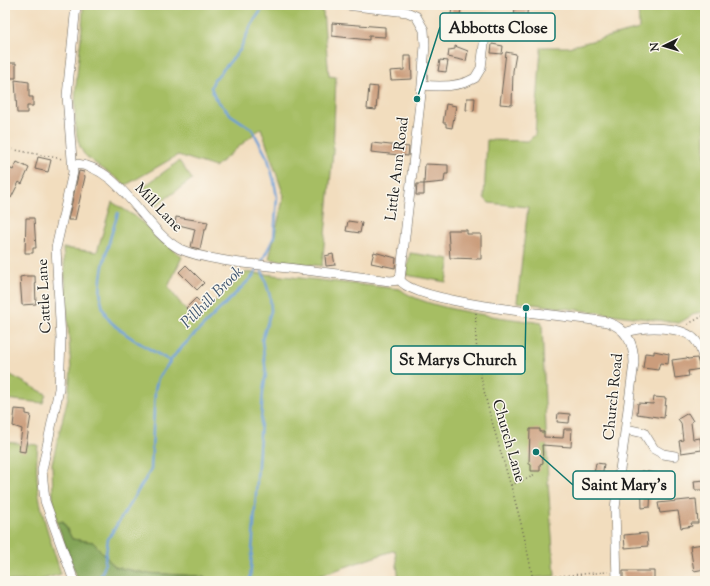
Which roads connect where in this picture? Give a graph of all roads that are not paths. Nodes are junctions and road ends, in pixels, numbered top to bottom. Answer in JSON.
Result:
{"nodes":[{"id":1,"x":76,"y":5,"type":"edge"},
{"id":2,"x":346,"y":5,"type":"edge"},
{"id":3,"x":472,"y":26,"type":"dead end"},
{"id":4,"x":486,"y":28,"type":"junction"},
{"id":5,"x":498,"y":29,"type":"dead end"},
{"id":6,"x":422,"y":85,"type":"junction"},
{"id":7,"x":74,"y":164,"type":"junction"},
{"id":8,"x":400,"y":280,"type":"junction"},
{"id":9,"x":625,"y":333,"type":"junction"},
{"id":10,"x":705,"y":367,"type":"edge"},
{"id":11,"x":626,"y":429,"type":"junction"},
{"id":12,"x":675,"y":456,"type":"dead end"},
{"id":13,"x":74,"y":581,"type":"edge"},
{"id":14,"x":617,"y":581,"type":"edge"}],
"edges":[{"from":1,"to":7,"type":"street","name":"Cattle Lane"},
{"from":2,"to":6,"type":"street","name":"Little Ann Road"},
{"from":3,"to":4,"type":"street"},
{"from":4,"to":5,"type":"street"},
{"from":4,"to":6,"type":"street"},
{"from":6,"to":8,"type":"street","name":"Little Ann Road"},
{"from":7,"to":8,"type":"street","name":"Mill Lane"},
{"from":7,"to":13,"type":"street","name":"Cattle Lane"},
{"from":8,"to":9,"type":"street","name":"Church Road"},
{"from":9,"to":10,"type":"street"},
{"from":9,"to":11,"type":"street","name":"Church Road"},
{"from":11,"to":12,"type":"street"},
{"from":11,"to":14,"type":"street","name":"Church Road"}]}
